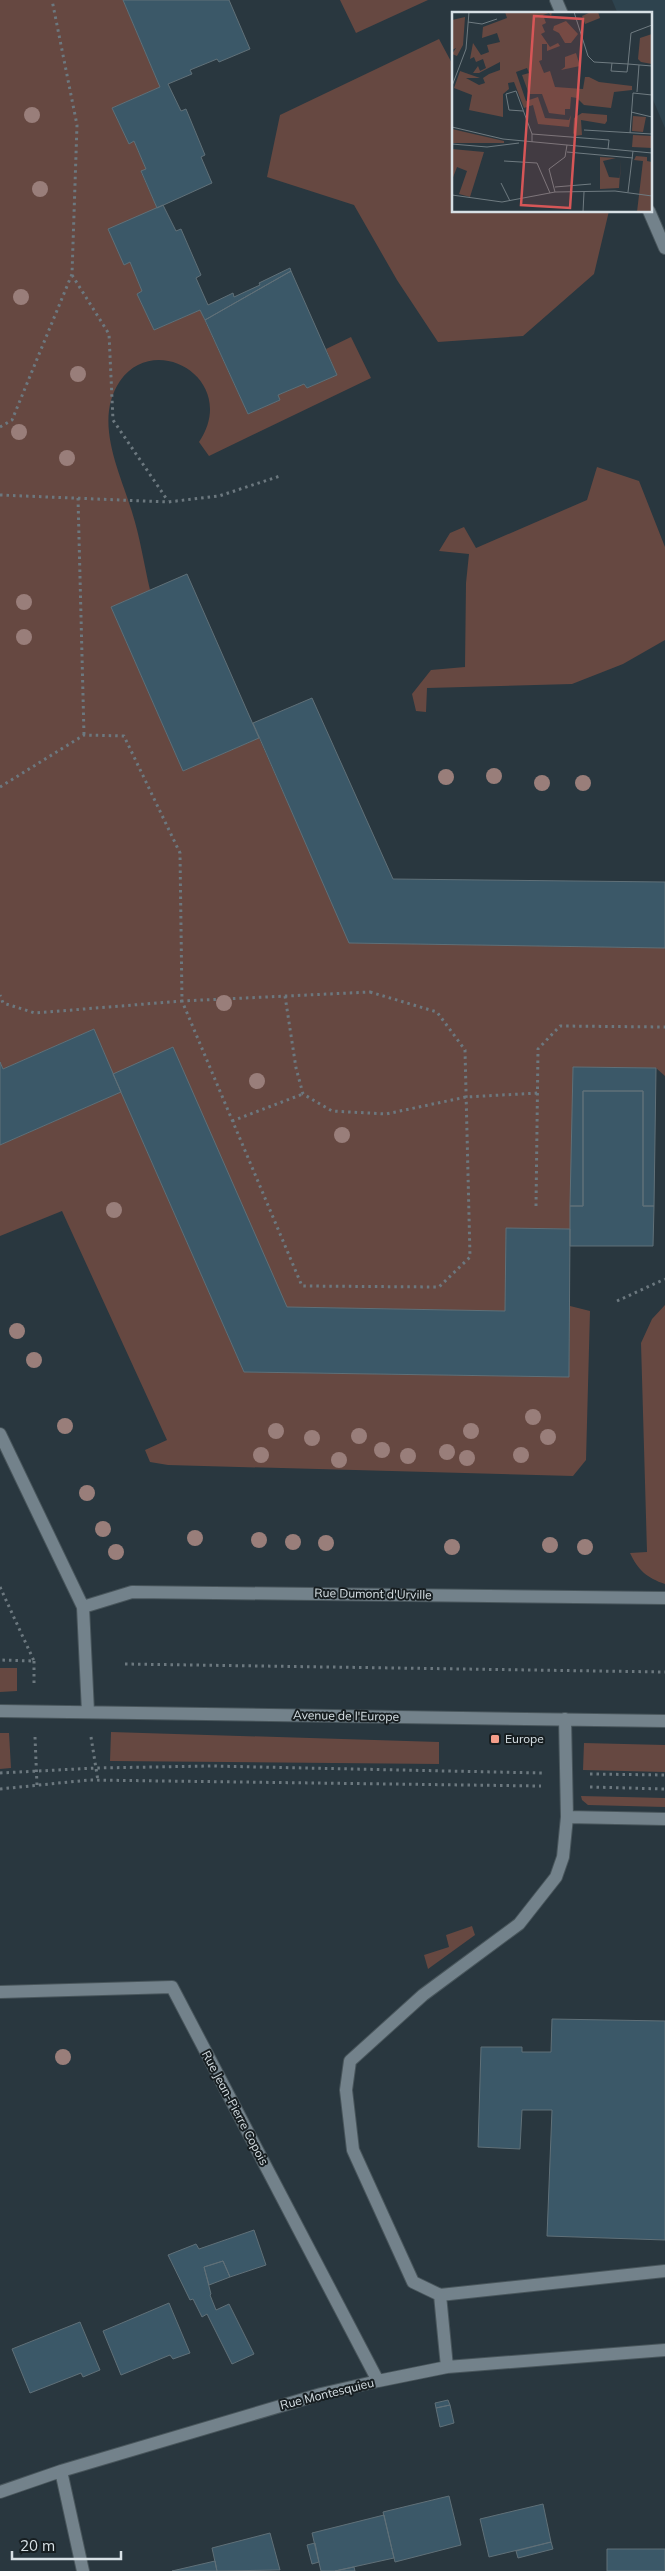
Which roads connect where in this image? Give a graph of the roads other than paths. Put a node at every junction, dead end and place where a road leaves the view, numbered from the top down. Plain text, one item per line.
1 (556, 0) edge
2 (561, 12) edge
3 (649, 212) edge
4 (665, 248) edge
5 (0, 1434) edge
6 (665, 1598) edge
7 (84, 1607) junction
8 (0, 1711) edge
9 (27, 1711) junction
10 (88, 1712) junction
11 (0, 1717) edge
12 (565, 1719) junction
13 (665, 1721) edge
14 (567, 1817) junction
15 (665, 1818) edge
16 (0, 1992) edge
17 (665, 2271) edge
18 (440, 2294) junction
19 (665, 2350) edge
20 (447, 2367) junction
21 (378, 2381) junction
22 (61, 2471) junction
23 (0, 2492) edge
24 (83, 2571) edge

1 - 2 street
3 - 4 street
5 - 7 street
6 - 7 street, Rue Dumont d'Urville
7 - 10 street
8 - 9 street
9 - 10 street, Avenue de l'Europe
9 - 11 street
10 - 12 street, Avenue de l'Europe
12 - 13 street, Avenue de l'Europe
12 - 14 street
14 - 15 street
14 - 18 street
16 - 21 street, Rue Jean-Pierre Copois
17 - 18 street
18 - 20 street
19 - 20 street, Rue Montesquieu
20 - 21 street, Rue Montesquieu
21 - 22 street, Rue Montesquieu
22 - 23 street, Rue Montesquieu
22 - 24 street

